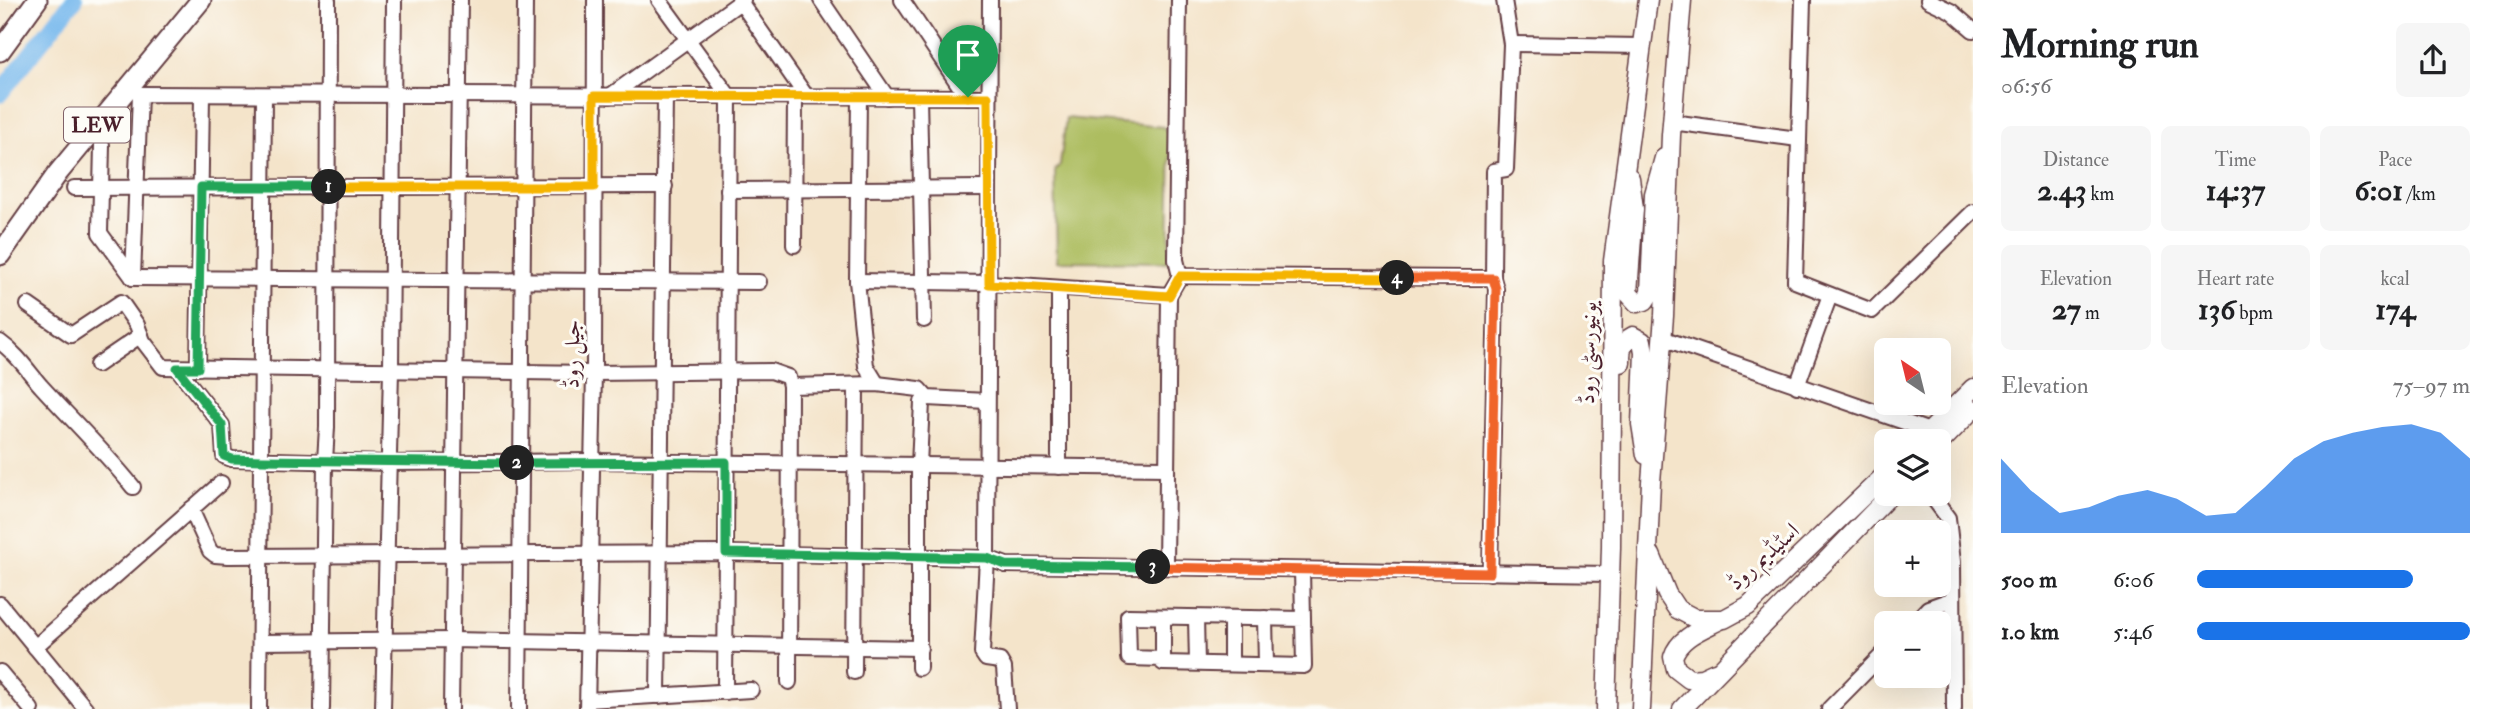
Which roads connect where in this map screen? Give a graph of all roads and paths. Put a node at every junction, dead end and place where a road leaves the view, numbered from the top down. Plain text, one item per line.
1 (37, 0) edge
2 (201, 0) edge
3 (328, 0) edge
4 (394, 0) edge
5 (460, 0) edge
6 (525, 0) edge
7 (595, 0) edge
8 (659, 0) edge
9 (821, 0) edge
10 (902, 0) edge
11 (1179, 0) edge
12 (1504, 0) edge
13 (1648, 0) edge
14 (1682, 0) edge
15 (1803, 0) edge
16 (1928, 0) edge
17 (741, 1) edge
18 (987, 4) edge
19 (1973, 30) edge
20 (688, 40) junction
21 (1511, 44) junction
22 (1641, 46) junction
23 (0, 51) edge
24 (202, 95) junction
25 (264, 95) junction
26 (328, 95) junction
27 (393, 95) junction
28 (459, 95) junction
29 (525, 96) junction
30 (594, 96) junction
31 (610, 96) junction
32 (665, 96) junction
33 (729, 96) junction
34 (800, 96) junction
35 (859, 97) junction
36 (887, 97) junction
37 (919, 97) junction
38 (968, 97) junction
39 (988, 97) junction
40 (1671, 128) junction
41 (1798, 139) junction
42 (102, 145) dead end
43 (1626, 151) junction
44 (665, 186) junction
45 (102, 187) junction
46 (138, 187) junction
47 (201, 187) junction
48 (264, 187) junction
49 (328, 187) junction
50 (393, 187) junction
51 (458, 187) junction
52 (524, 187) junction
53 (594, 187) junction
54 (920, 187) junction
55 (74, 188) dead end
56 (859, 188) junction
57 (988, 188) junction
58 (793, 189) junction
59 (728, 190) junction
60 (1973, 212) edge
61 (794, 245) dead end
62 (0, 255) edge
63 (1180, 276) junction
64 (132, 278) junction
65 (199, 278) junction
66 (1493, 278) junction
67 (263, 279) junction
68 (327, 279) junction
69 (392, 279) junction
70 (457, 280) junction
71 (523, 280) junction
72 (594, 281) junction
73 (663, 281) junction
74 (727, 281) junction
75 (857, 281) junction
76 (760, 282) dead end
77 (925, 282) junction
78 (989, 284) junction
79 (1059, 289) junction
80 (1829, 295) junction
81 (1169, 296) junction
82 (28, 305) dead end
83 (924, 320) dead end
84 (141, 335) junction
85 (1662, 338) junction
86 (0, 342) edge
87 (97, 365) dead end
88 (177, 368) junction
89 (198, 368) junction
90 (262, 369) junction
91 (327, 369) junction
92 (391, 370) junction
93 (457, 371) junction
94 (522, 372) junction
95 (662, 372) junction
96 (727, 372) junction
97 (594, 373) junction
98 (877, 384) junction
99 (856, 385) junction
100 (790, 386) junction
101 (1797, 386) junction
102 (1973, 388) edge
103 (928, 398) junction
104 (987, 401) junction
105 (1973, 409) edge
106 (1611, 422) junction
107 (1907, 429) edge
108 (1938, 429) edge
109 (1943, 429) edge
110 (262, 460) junction
111 (324, 461) junction
112 (591, 461) junction
113 (456, 462) junction
114 (661, 462) junction
115 (726, 462) junction
116 (388, 463) junction
117 (521, 463) junction
118 (790, 463) junction
119 (855, 464) junction
120 (919, 465) junction
121 (987, 466) junction
122 (1059, 467) junction
123 (1166, 468) junction
124 (221, 482) dead end
125 (1651, 482) junction
126 (1874, 485) edge
127 (133, 487) dead end
128 (1879, 506) edge
129 (1939, 506) edge
130 (191, 509) junction
131 (1649, 548) junction
132 (386, 553) junction
133 (454, 553) junction
134 (520, 553) junction
135 (590, 553) junction
136 (659, 553) junction
137 (726, 553) junction
138 (324, 554) junction
139 (789, 555) junction
140 (261, 556) junction
141 (855, 556) junction
142 (919, 557) junction
143 (987, 558) junction
144 (1166, 567) junction
145 (1302, 570) junction
146 (1490, 573) junction
147 (1609, 574) junction
148 (1953, 599) junction
149 (0, 604) edge
150 (1925, 611) edge
151 (1163, 618) junction
152 (1196, 618) junction
153 (1231, 618) junction
154 (1265, 618) junction
155 (1303, 619) junction
156 (1724, 619) junction
157 (384, 640) junction
158 (453, 640) junction
159 (322, 641) junction
160 (260, 642) junction
161 (520, 642) junction
162 (590, 644) junction
163 (658, 645) junction
164 (725, 645) junction
165 (789, 646) junction
166 (35, 647) junction
167 (854, 648) junction
168 (920, 649) junction
169 (1163, 659) junction
170 (1874, 662) edge
171 (1197, 663) junction
172 (1231, 664) junction
173 (1266, 665) junction
174 (1725, 667) junction
175 (919, 668) dead end
176 (0, 672) edge
177 (854, 672) dead end
178 (789, 682) dead end
179 (751, 690) dead end
180 (725, 692) junction
181 (658, 696) junction
182 (588, 705) edge
183 (1692, 706) edge
184 (31, 709) edge
185 (86, 709) edge
186 (259, 709) edge
187 (322, 709) edge
188 (383, 709) edge
189 (451, 709) edge
190 (519, 709) edge
191 (1007, 709) edge
192 (1606, 709) edge
193 (1641, 709) edge
194 (1829, 709) edge
195 (1954, 709) edge

1 - 23 highway
2 - 62 highway, LEW
3 - 26 street
4 - 27 street
5 - 28 street
6 - 29 street
7 - 30 street, جیل روڈ
8 - 20 street
9 - 36 street
10 - 38 street
11 - 63 street
12 - 21 street
13 - 22 main road, یونیورسٹی روڈ
14 - 40 main road
15 - 41 street
16 - 19 street
17 - 20 street
17 - 34 street
18 - 39 street
20 - 31 street
20 - 33 street
21 - 22 street
21 - 66 street
22 - 43 main road, یونیورسٹی روڈ
24 - 25 street
24 - 46 street
24 - 47 street
25 - 26 street
25 - 48 street
26 - 27 street
26 - 49 street
27 - 28 street
27 - 50 street
28 - 29 street
28 - 51 street
29 - 30 street
29 - 52 street
30 - 31 street
30 - 53 street, جیل روڈ
31 - 32 street
32 - 33 street
32 - 44 street
33 - 34 street
33 - 59 street
34 - 35 street
34 - 58 street
35 - 36 street
35 - 56 street
36 - 37 street
37 - 38 street
37 - 54 street
38 - 39 street
39 - 57 street
40 - 41 street
40 - 43 main road
40 - 85 main road
41 - 80 street
42 - 45 street
43 - 106 main road, یونیورسٹی روڈ
44 - 53 street
44 - 73 street
45 - 46 street
45 - 55 street
45 - 64 street
46 - 47 street
46 - 64 street
47 - 48 street
47 - 65 street
48 - 49 street
48 - 67 street
49 - 50 street
49 - 68 street
50 - 51 street
50 - 69 street
51 - 52 street
51 - 70 street
52 - 53 street
52 - 71 street
53 - 72 street, جیل روڈ
54 - 56 street
54 - 57 street
54 - 77 street
56 - 58 street
56 - 75 street
57 - 78 street
58 - 59 street
58 - 61 street
59 - 74 street
60 - 80 street
63 - 66 street
63 - 81 street
64 - 65 street
65 - 67 street
65 - 89 street
66 - 146 street
67 - 68 street
67 - 90 street
68 - 69 street
68 - 91 street
69 - 70 street
69 - 92 street
70 - 71 street
70 - 93 street
71 - 72 street
71 - 94 street
72 - 73 street
72 - 97 street, جیل روڈ
73 - 74 street
73 - 95 street
74 - 76 street
74 - 96 street
75 - 77 street
75 - 98 street
77 - 78 street
77 - 83 street
78 - 79 street
78 - 104 street
79 - 81 street
79 - 122 street
80 - 101 street
81 - 123 street
82 - 84 street
84 - 87 street
84 - 88 street
85 - 101 street
85 - 125 main road
86 - 127 street
88 - 89 street
88 - 110 street
89 - 90 street
90 - 91 street
90 - 110 street
91 - 92 street
91 - 111 street
92 - 93 street
92 - 116 street
93 - 94 street
93 - 113 street
94 - 97 street
94 - 117 street
95 - 96 street
95 - 97 street
95 - 114 street
96 - 100 street
96 - 115 street
97 - 112 street, جیل روڈ
98 - 99 street
98 - 103 street
99 - 100 street
99 - 119 street
100 - 118 street
101 - 107 street
102 - 108 main road
103 - 104 street
103 - 120 street
104 - 121 street
105 - 109 main road
106 - 125 main road
106 - 147 main road, یونیورسٹی روڈ
110 - 111 street
110 - 140 street
111 - 116 street
111 - 138 street
112 - 114 street
112 - 117 street
112 - 135 street, جیل روڈ
113 - 116 street
113 - 117 street
113 - 133 street
114 - 115 street
114 - 136 street
115 - 118 street
115 - 137 street
116 - 132 street
117 - 134 street
118 - 119 street
118 - 139 street
119 - 120 street
119 - 141 street
120 - 121 street
120 - 142 street
121 - 122 street
121 - 143 street
122 - 123 street
123 - 144 street
124 - 130 street
125 - 131 main road
126 - 156 main road, اسٹیڈیم روڈ
128 - 174 main road, اسٹیڈیم روڈ
129 - 148 street
130 - 140 street
130 - 166 street
131 - 156 main road, اسٹیڈیم روڈ
131 - 193 main road
132 - 133 street
132 - 138 street
132 - 157 street
133 - 134 street
133 - 158 street
134 - 135 street
134 - 161 street
135 - 136 street
135 - 162 street, جیل روڈ
136 - 137 street
136 - 163 street
137 - 139 street
137 - 164 street
138 - 140 street
138 - 159 street
139 - 141 street
139 - 165 street
140 - 160 street
141 - 142 street
141 - 167 street
142 - 143 street
142 - 168 street
143 - 144 street
143 - 191 street
144 - 145 street
145 - 146 street
145 - 155 street
146 - 147 street
147 - 192 main road, یونیورسٹی روڈ
148 - 150 street
148 - 195 street
149 - 166 street
151 - 152 street
151 - 169 street
151 - 169 street
152 - 153 street
152 - 171 street
153 - 154 street
153 - 172 street
154 - 155 street
154 - 173 street
155 - 173 street
156 - 174 main road
157 - 158 street
157 - 159 street
157 - 188 street
158 - 161 street
158 - 189 street
159 - 160 street
159 - 187 street
160 - 186 street
161 - 162 street
161 - 190 street
162 - 163 street
162 - 182 street, جیل روڈ
163 - 164 street
163 - 181 street
164 - 165 street
164 - 180 street
165 - 167 street
165 - 178 street
166 - 185 street
167 - 168 street
167 - 177 street
168 - 175 street
169 - 171 street
170 - 194 street
171 - 172 street
172 - 173 street
174 - 183 main road, اسٹیڈیم روڈ
176 - 184 street
179 - 180 street
180 - 181 street
181 - 182 street

